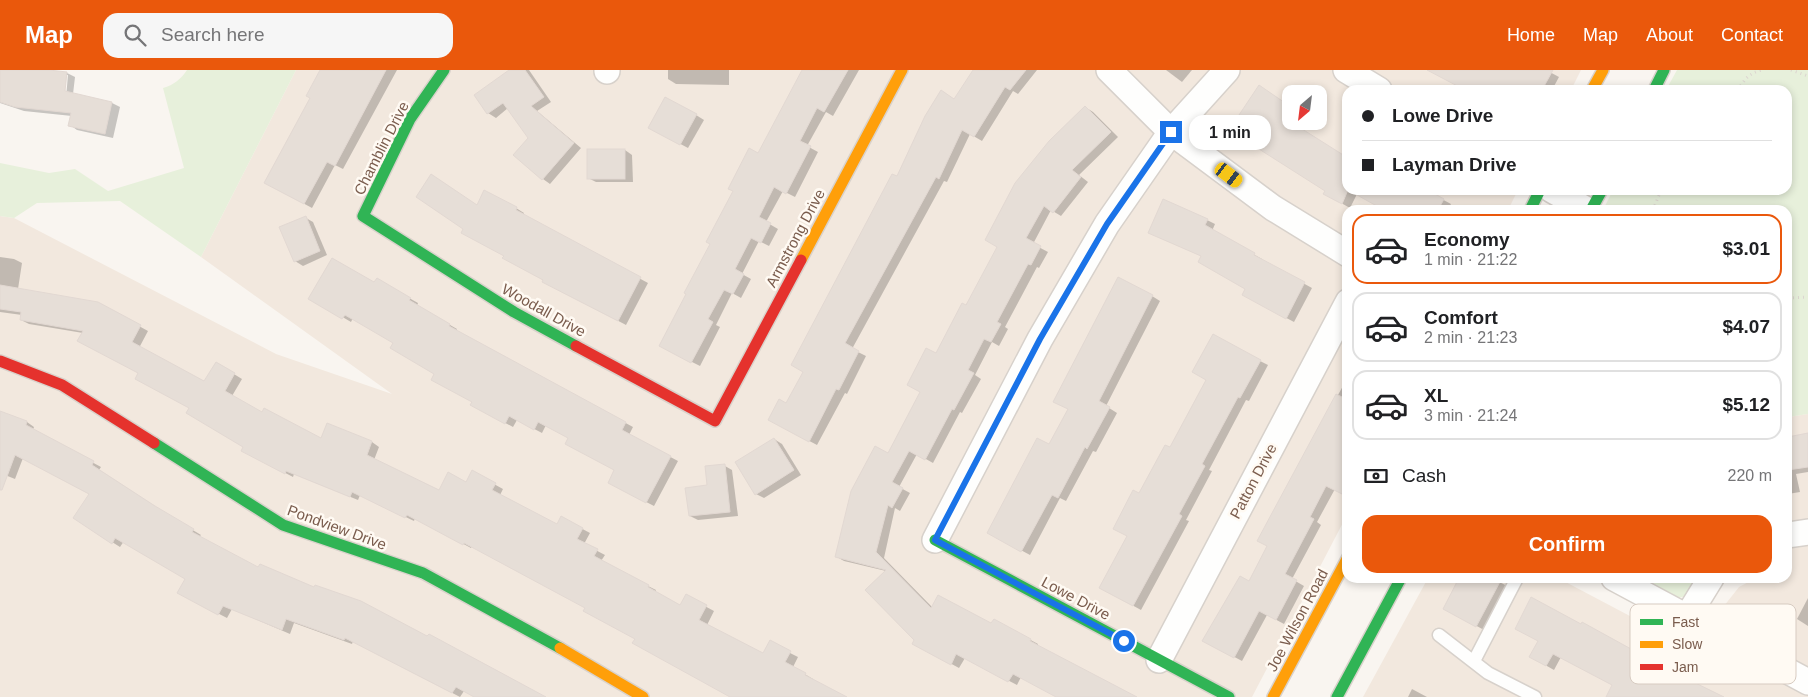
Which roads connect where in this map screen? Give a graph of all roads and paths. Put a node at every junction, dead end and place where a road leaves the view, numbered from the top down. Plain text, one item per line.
1 (444, 70) edge
2 (902, 70) edge
3 (1109, 70) edge
4 (1227, 70) edge
5 (1346, 70) edge
6 (1603, 70) edge
7 (1664, 70) edge
8 (1762, 70) edge
9 (1791, 70) edge
10 (1808, 76) edge
11 (1371, 85) edge
12 (1595, 85) edge
13 (1656, 85) edge
14 (1741, 85) edge
15 (1171, 132) junction
16 (1561, 195) edge
17 (1578, 205) edge
18 (363, 216) joint
19 (1342, 250) edge
20 (1808, 297) edge
21 (1792, 298) edge
22 (1342, 313) edge
23 (0, 361) edge
24 (715, 420) joint
25 (1808, 532) edge
26 (1792, 534) edge
27 (935, 540) joint
28 (1342, 568) edge
29 (1398, 583) edge
30 (1514, 583) edge
31 (1623, 583) edge
32 (1708, 583) edge
33 (1663, 604) edge
34 (1695, 604) edge
35 (1440, 635) dead end
36 (1159, 660) junction
37 (1474, 662) junction
38 (1796, 676) edge
39 (1808, 682) edge
40 (643, 697) edge
41 (1229, 697) edge
42 (1272, 697) edge
43 (1337, 697) edge
44 (1535, 697) edge

1 - 18 street, Chamblin Drive
2 - 24 street, Armstrong Drive
3 - 15 street
4 - 15 street
5 - 11 street
6 - 12 street
7 - 13 street
8 - 14 path
9 - 10 path
15 - 19 street
15 - 27 street
16 - 17 street
18 - 24 street, Woodall Drive
20 - 21 path
22 - 36 street, Patton Drive
23 - 40 street, Pondview Drive
25 - 26 street
27 - 36 street, Lowe Drive
28 - 42 street, Joe Wilson Road
29 - 43 street
30 - 37 lane
31 - 33 street
32 - 34 street
35 - 37 lane
36 - 41 street, Lowe Drive
37 - 44 lane
38 - 39 street

